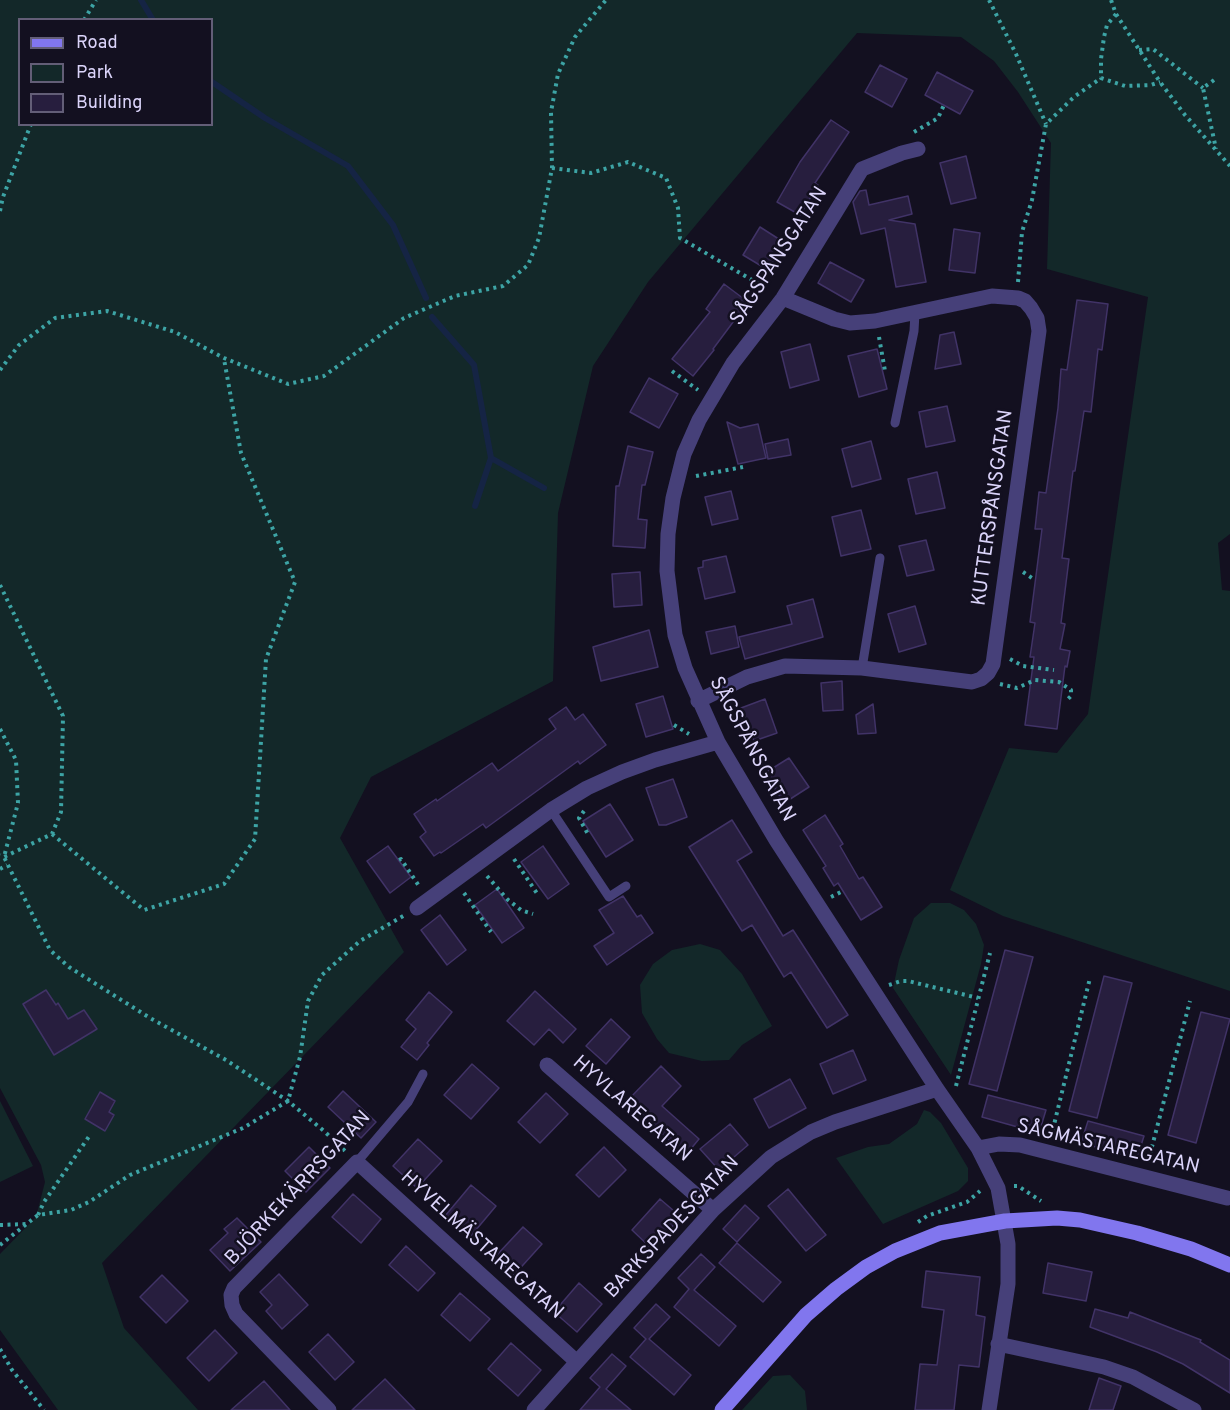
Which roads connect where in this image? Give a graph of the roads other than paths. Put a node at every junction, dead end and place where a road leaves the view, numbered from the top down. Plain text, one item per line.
1 (913, 150) road end
2 (783, 298) junction
3 (915, 313) junction
4 (895, 423) dead end
5 (880, 558) dead end
6 (862, 668) junction
7 (698, 701) junction
8 (718, 742) junction
9 (551, 810) junction
10 (626, 886) dead end
11 (422, 904) road end
12 (547, 1065) dead end
13 (423, 1074) dead end
14 (937, 1089) junction
15 (978, 1148) junction
16 (357, 1162) junction
17 (1227, 1198) dead end
18 (714, 1210) junction
19 (1005, 1221) junction
20 (1230, 1265) edge
21 (998, 1344) junction
22 (577, 1362) junction
23 (329, 1410) edge
24 (534, 1410) edge
25 (722, 1410) edge
26 (989, 1410) edge
27 (1194, 1410) edge

1 - 2 street, SÅGSPÅNSGATAN
2 - 3 street
2 - 7 street, SÅGSPÅNSGATAN
3 - 4 lane
3 - 6 street, KUTTERSPÅNSGATAN
5 - 6 lane
6 - 7 street
7 - 8 street, SÅGSPÅNSGATAN
8 - 9 street
8 - 14 street, SÅGSPÅNSGATAN
9 - 10 lane
9 - 11 street
12 - 18 street, HYVLAREGATAN
13 - 16 lane, BJÖRKEKÄRRSGATAN
14 - 15 street, SÅGSPÅNSGATAN
14 - 18 street, BARKSPADESGATAN
15 - 17 street, SÅGMÄSTAREGATAN
15 - 19 street, SÅGSPÅNSGATAN
16 - 22 street, HYVELMÄSTAREGATAN
16 - 23 street, BJÖRKEKÄRRSGATAN
18 - 22 street, BARKSPADESGATAN
19 - 20 street
19 - 21 street, SÅGSPÅNSGATAN
19 - 25 street
21 - 26 street, SÅGSPÅNSGATAN
21 - 27 street
22 - 24 street, BARKSPADESGATAN

